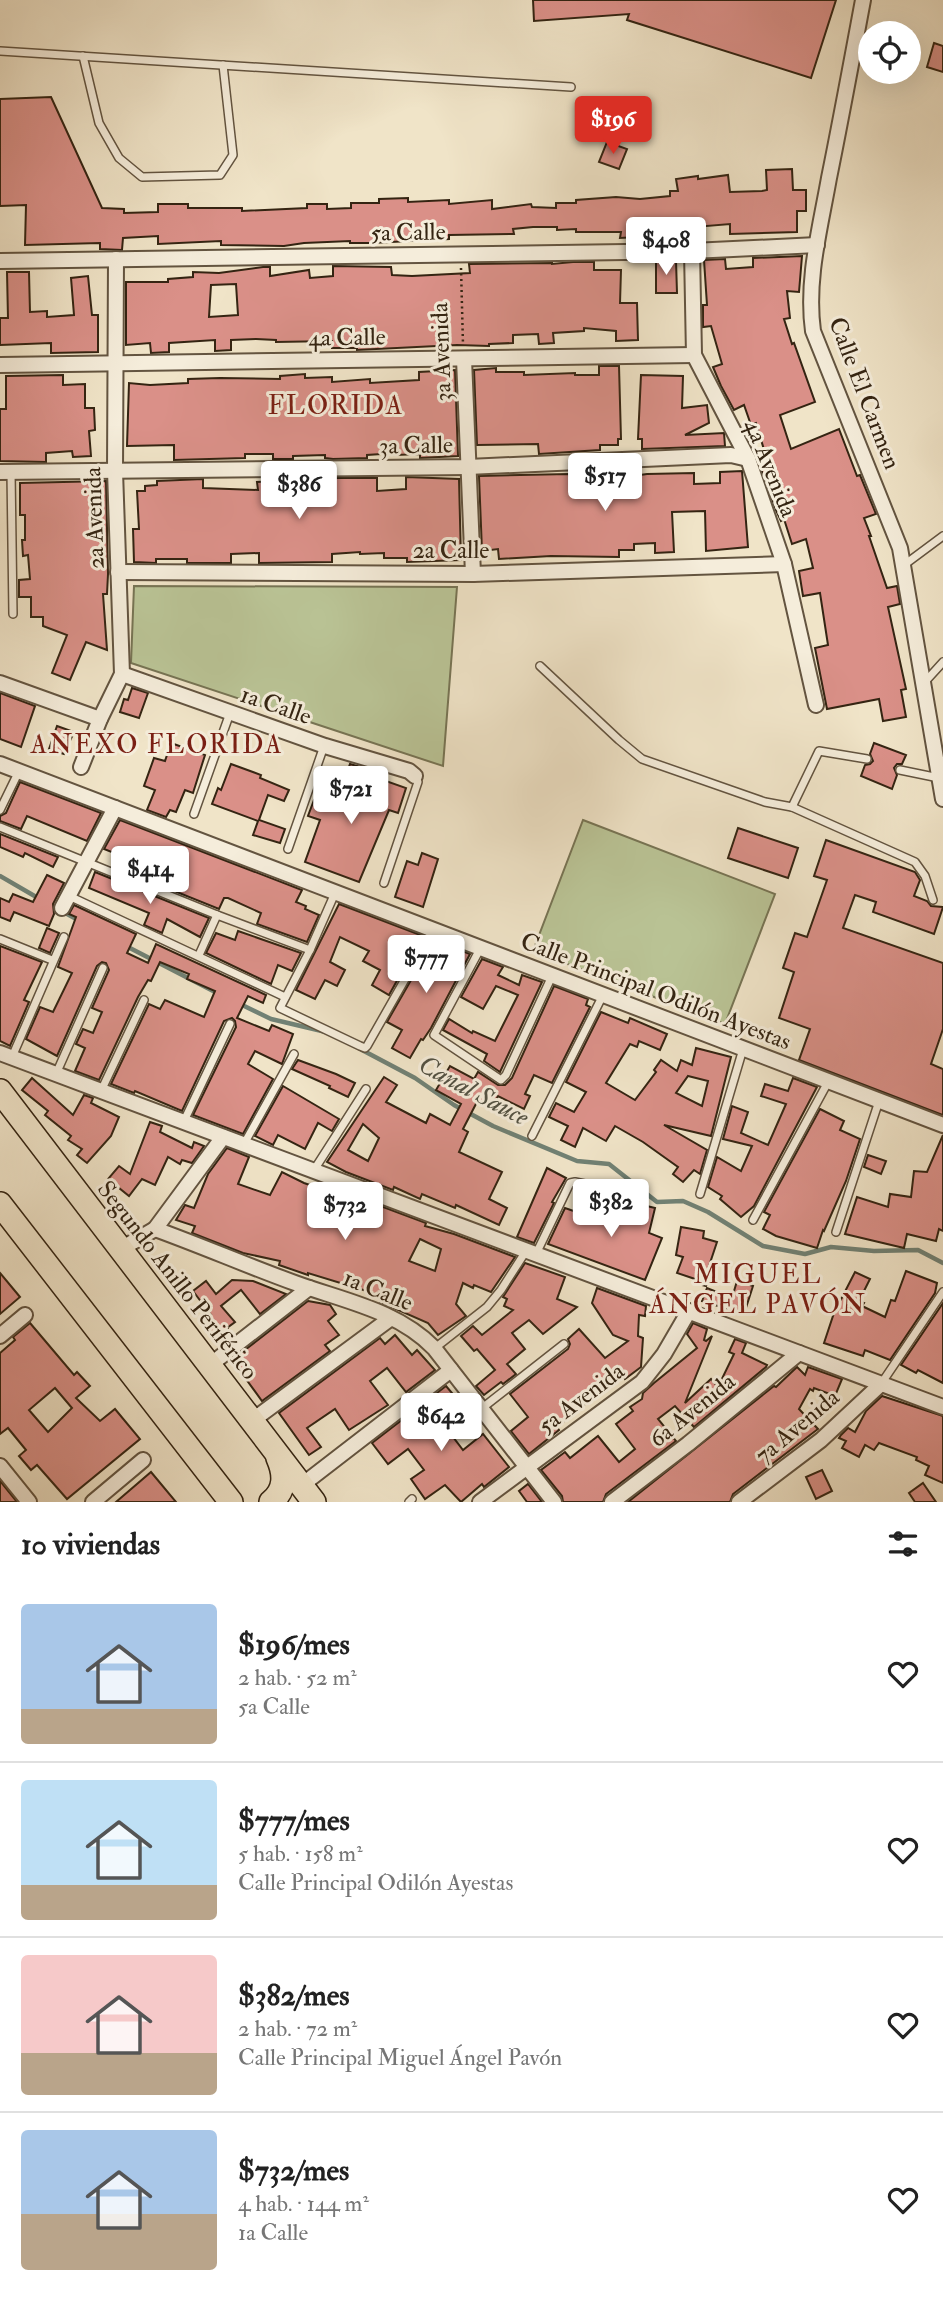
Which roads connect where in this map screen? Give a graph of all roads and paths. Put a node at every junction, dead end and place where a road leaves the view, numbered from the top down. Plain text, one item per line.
1 (863, 0) edge
2 (0, 51) edge
3 (83, 56) junction
4 (223, 65) junction
5 (571, 87) dead end
6 (817, 245) junction
7 (692, 251) junction
8 (461, 254) junction
9 (116, 259) junction
10 (0, 261) edge
11 (694, 355) junction
12 (464, 359) junction
13 (116, 363) junction
14 (0, 365) edge
15 (748, 459) junction
16 (468, 467) junction
17 (115, 471) junction
18 (5, 472) edge
19 (943, 536) edge
20 (783, 564) junction
21 (903, 566) junction
22 (118, 572) junction
23 (473, 574) junction
24 (13, 614) dead end
25 (943, 662) edge
26 (540, 666) dead end
27 (122, 674) junction
28 (0, 684) edge
29 (923, 684) junction
30 (816, 705) dead end
31 (230, 713) junction
32 (100, 719) junction
33 (324, 746) junction
34 (867, 760) dead end
35 (0, 764) edge
36 (81, 767) dead end
37 (900, 770) dead end
38 (19, 771) junction
39 (415, 776) joint
40 (939, 778) junction
41 (943, 799) edge
42 (792, 807) junction
43 (115, 808) junction
44 (0, 810) edge
45 (194, 814) dead end
46 (0, 827) edge
47 (288, 849) dead end
48 (88, 861) junction
49 (384, 883) dead end
50 (335, 892) junction
51 (933, 900) dead end
52 (66, 902) joint
53 (217, 915) junction
54 (433, 930) junction
55 (64, 937) dead end
56 (0, 939) edge
57 (481, 948) junction
58 (310, 950) junction
59 (199, 955) junction
60 (52, 960) junction
61 (103, 968) dead end
62 (552, 975) junction
63 (603, 995) junction
64 (285, 997) junction
65 (144, 1000) dead end
66 (230, 1024) dead end
67 (744, 1049) junction
68 (294, 1054) dead end
69 (6, 1055) edge
70 (56, 1074) junction
71 (828, 1081) junction
72 (366, 1089) dead end
73 (0, 1091) edge
74 (101, 1091) junction
75 (879, 1100) junction
76 (184, 1122) junction
77 (943, 1125) edge
78 (532, 1136) dead end
79 (223, 1137) junction
80 (244, 1145) junction
81 (314, 1171) junction
82 (623, 1192) dead end
83 (700, 1194) dead end
84 (0, 1204) edge
85 (753, 1220) dead end
86 (155, 1229) junction
87 (836, 1232) dead end
88 (121, 1249) junction
89 (531, 1252) junction
90 (309, 1288) junction
91 (943, 1292) edge
92 (689, 1311) junction
93 (25, 1315) dead end
94 (391, 1318) junction
95 (0, 1336) edge
96 (565, 1344) dead end
97 (434, 1348) junction
98 (799, 1353) junction
99 (210, 1365) junction
100 (451, 1370) junction
101 (881, 1384) junction
102 (943, 1407) edge
103 (481, 1409) junction
104 (253, 1420) junction
105 (274, 1448) junction
106 (143, 1460) dead end
107 (0, 1466) edge
108 (527, 1467) junction
109 (225, 1494) edge
110 (308, 1494) edge
111 (30, 1502) edge
112 (93, 1502) edge
113 (239, 1502) edge
114 (271, 1502) edge
115 (480, 1502) edge
116 (554, 1502) edge
117 (611, 1502) edge
118 (740, 1502) edge

1 - 6 street, Calle El Carmen
2 - 3 lane
3 - 4 lane
3 - 4 lane
4 - 5 lane
6 - 7 street, 5a Calle
6 - 21 street, Calle El Carmen
7 - 8 street, 5a Calle
7 - 11 street, 4a Avenida
8 - 9 street, 5a Calle
8 - 12 path, 3a Avenida
9 - 10 street, 5a Calle
9 - 13 street, 2a Avenida
11 - 12 street, 4a Calle
11 - 15 street, 4a Avenida
12 - 13 street, 4a Calle
12 - 16 street, 3a Avenida
13 - 14 street, 4a Calle
13 - 17 street, 2a Avenida
15 - 16 street, 3a Calle
15 - 20 street, 4a Avenida
16 - 17 street, 3a Calle
16 - 23 street, 3a Avenida
17 - 18 street, 3a Calle
17 - 22 street, 2a Avenida
18 - 24 lane
19 - 21 lane
20 - 23 street, 2a Calle
20 - 30 street, 4a Avenida
21 - 29 street, Calle El Carmen
22 - 23 street, 2a Calle
22 - 27 street, 2a Avenida
25 - 29 lane
26 - 42 lane
27 - 31 street, 1a Calle
27 - 32 street, 2a Avenida
28 - 32 street
29 - 40 street, Calle El Carmen
31 - 33 street, 1a Calle
31 - 45 lane
32 - 36 street, 2a Avenida
33 - 39 street, 1a Calle
33 - 47 lane
34 - 42 lane
35 - 38 street, Calle Principal Odilón Ayestas
37 - 40 lane
38 - 43 street, Calle Principal Odilón Ayestas
38 - 44 lane
39 - 49 lane
40 - 41 street, Calle El Carmen
42 - 51 lane
43 - 48 street
43 - 50 street, Calle Principal Odilón Ayestas
46 - 48 lane
48 - 52 street
48 - 53 lane
50 - 54 street, Calle Principal Odilón Ayestas
50 - 58 lane
52 - 59 lane
53 - 58 lane
53 - 59 lane
54 - 57 street, Calle Principal Odilón Ayestas
54 - 64 lane
55 - 60 lane
56 - 60 lane
57 - 62 street, Calle Principal Odilón Ayestas
57 - 62 lane
58 - 64 lane
59 - 64 lane
60 - 69 lane
61 - 70 lane
62 - 63 street, Calle Principal Odilón Ayestas
63 - 67 street, Calle Principal Odilón Ayestas
63 - 78 lane
65 - 74 lane
66 - 76 lane
67 - 71 street, Calle Principal Odilón Ayestas
67 - 83 lane
68 - 80 lane
69 - 70 street
70 - 74 street
71 - 75 street, Calle Principal Odilón Ayestas
71 - 85 lane
72 - 81 lane
73 - 88 main road, Segundo Anillo Periférico
74 - 76 street
75 - 77 street, Calle Principal Odilón Ayestas
75 - 87 lane
76 - 79 street
79 - 80 street
79 - 86 street
80 - 81 street
81 - 89 street
82 - 89 lane
84 - 109 main road
86 - 88 street
86 - 90 street, 1a Calle
88 - 99 main road, Segundo Anillo Periférico
89 - 92 street
89 - 97 lane
90 - 94 street, 1a Calle
90 - 99 street
91 - 101 lane
92 - 98 street
92 - 108 street, 5a Avenida
93 - 95 street
94 - 97 street, 1a Calle
94 - 104 street
96 - 103 lane
97 - 100 street, 1a Calle
98 - 101 street
98 - 117 street, 6a Avenida
99 - 104 main road, Segundo Anillo Periférico
100 - 103 street, 1a Calle
100 - 110 street
101 - 102 street
101 - 118 street, 7a Avenida
103 - 108 street, 1a Calle
104 - 105 main road, Segundo Anillo Periférico
105 - 110 main road, Segundo Anillo Periférico
105 - 114 main road
106 - 112 street
107 - 111 street
108 - 115 street, 5a Avenida
108 - 116 street, 1a Calle
109 - 113 main road

